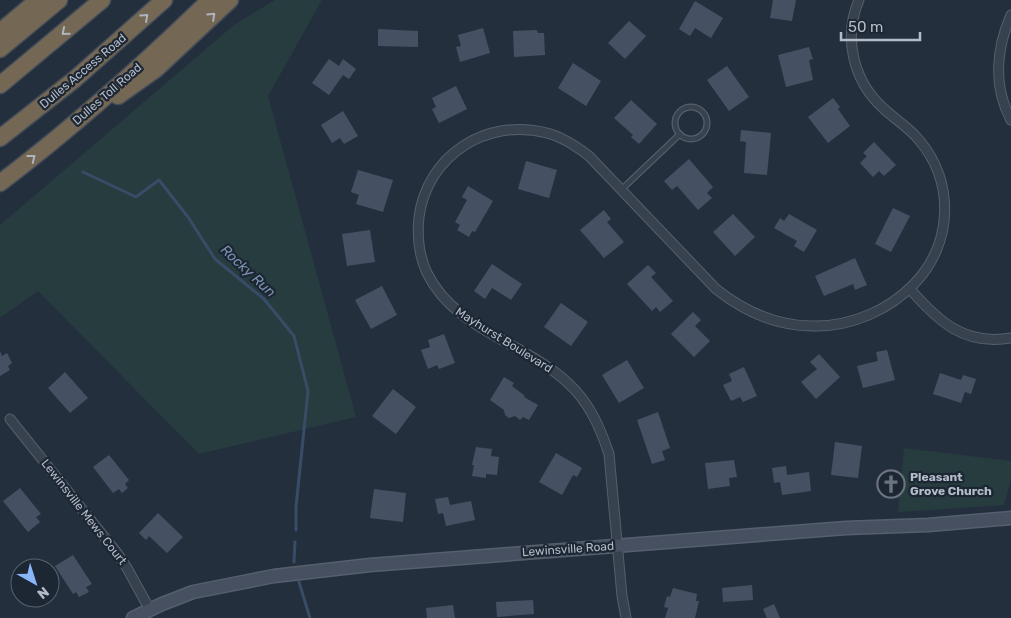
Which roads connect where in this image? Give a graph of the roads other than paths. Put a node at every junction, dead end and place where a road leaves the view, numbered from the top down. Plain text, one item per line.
1 (31, 0) edge
2 (38, 0) edge
3 (60, 0) edge
4 (102, 0) edge
5 (164, 0) edge
6 (210, 0) edge
7 (230, 0) edge
8 (859, 0) edge
9 (1011, 15) edge
10 (0, 32) edge
11 (0, 49) edge
12 (0, 84) edge
13 (1011, 120) edge
14 (64, 132) junction
15 (680, 134) junction
16 (0, 138) edge
17 (0, 183) edge
18 (621, 190) junction
19 (910, 289) junction
20 (1011, 338) edge
21 (10, 419) dead end
22 (1011, 518) edge
23 (618, 545) junction
24 (150, 610) junction
25 (133, 618) edge
26 (626, 618) edge

1 - 10 highway
2 - 10 highway
3 - 11 highway
4 -> 12 highway
16 -> 5 highway, Dulles Access Road
6 - 14 highway, Dulles Toll Road
14 -> 7 highway
8 - 19 street, Mayhurst Boulevard
9 - 13 street
17 -> 14 highway, Dulles Toll Road
15 - 15 lane
15 - 18 lane
18 - 19 street, Mayhurst Boulevard
18 - 23 street, Mayhurst Boulevard
19 - 20 street
21 - 24 street, Lewinsville Mews Court
22 - 23 main road, Lewinsville Road
23 - 24 main road, Lewinsville Road
23 - 26 street, Mayhurst Boulevard
24 - 25 main road, Lewinsville Road

